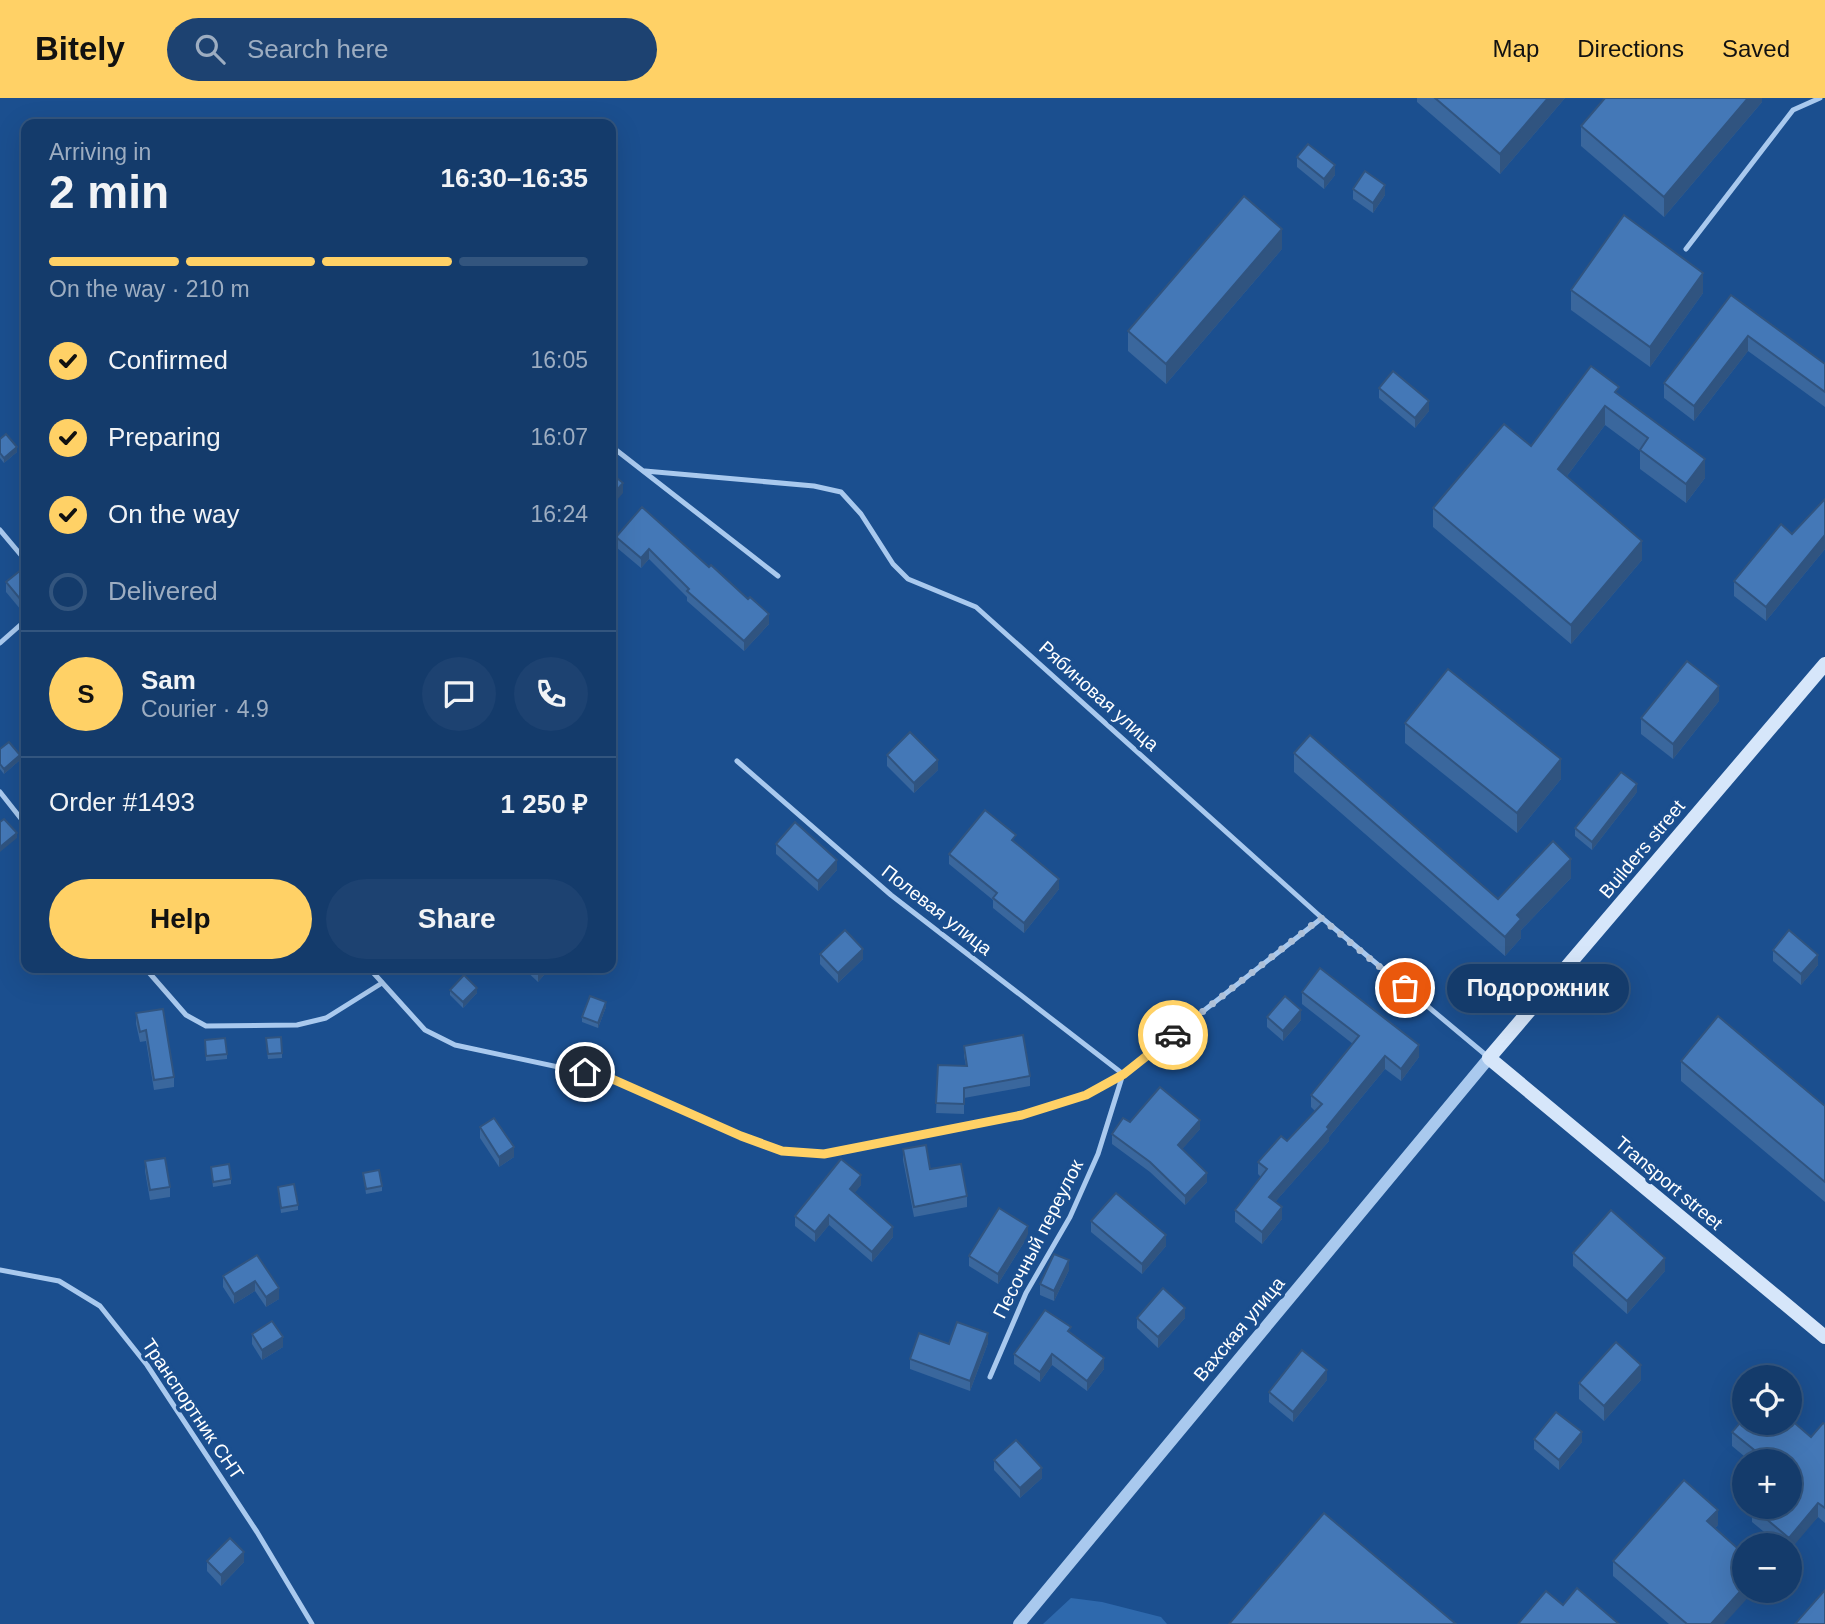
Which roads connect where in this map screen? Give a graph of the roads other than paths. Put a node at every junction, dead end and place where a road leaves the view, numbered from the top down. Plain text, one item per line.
1 (1819, 98) edge
2 (1686, 249) dead end
3 (616, 450) edge
4 (645, 471) junction
5 (0, 530) edge
6 (21, 555) edge
7 (778, 576) dead end
8 (21, 624) edge
9 (0, 643) edge
10 (1825, 664) edge
11 (737, 761) dead end
12 (0, 792) edge
13 (21, 819) edge
14 (1321, 918) junction
15 (149, 973) edge
16 (373, 973) edge
17 (382, 983) junction
18 (1489, 1058) junction
19 (1124, 1074) junction
20 (0, 1269) edge
21 (1825, 1337) edge
22 (990, 1377) dead end
23 (312, 1624) edge
24 (1019, 1624) edge

1 - 2 lane
3 - 4 lane
4 - 7 lane
4 - 14 lane, Рябиновая улица
5 - 6 lane
8 - 9 lane
10 - 18 main road, Builders street
11 - 19 lane, Полевая улица
12 - 13 lane
14 - 18 lane, Рябиновая улица
14 - 19 lane
15 - 17 lane
16 - 17 lane
17 - 19 lane
18 - 21 main road, Transport street
18 - 24 street, Вахская улица
19 - 22 lane, Песочный переулок
20 - 23 lane, Транспортник СНТ

